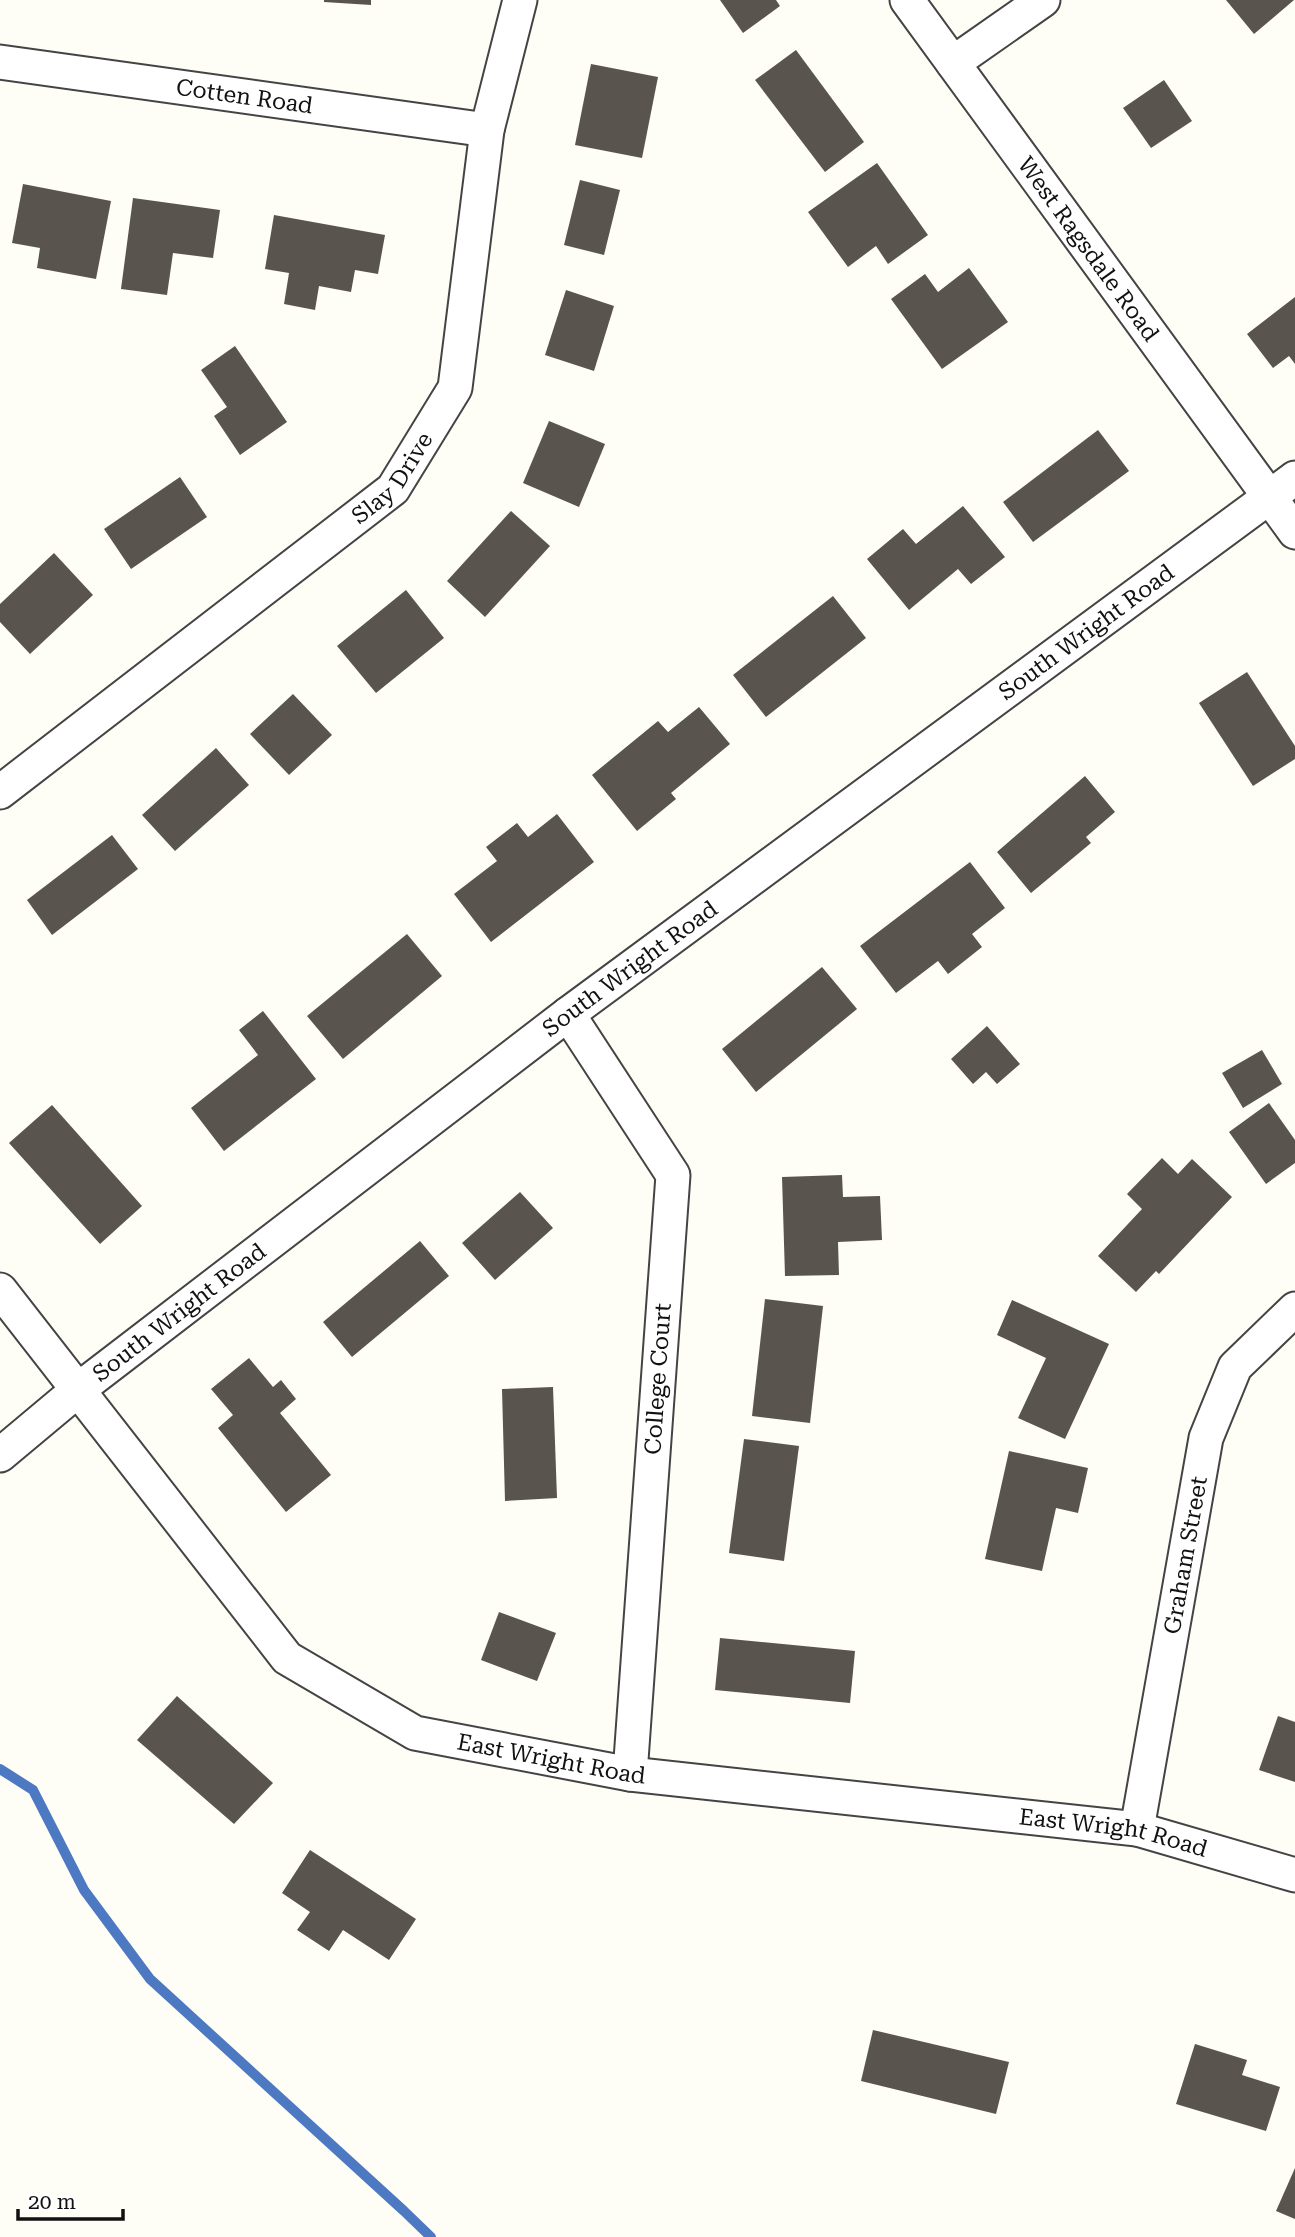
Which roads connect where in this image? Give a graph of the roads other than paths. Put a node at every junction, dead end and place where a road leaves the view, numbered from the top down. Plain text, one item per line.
1 (520, 0) edge
2 (907, 0) edge
3 (1043, 0) edge
4 (0, 62) edge
5 (953, 63) junction
6 (487, 130) junction
7 (1283, 487) edge
8 (1295, 532) edge
9 (0, 792) edge
10 (568, 1014) junction
11 (0, 1290) edge
12 (1295, 1309) edge
13 (79, 1390) junction
14 (0, 1455) edge
15 (630, 1774) junction
16 (1136, 1829) junction
17 (1295, 1875) edge

1 - 6 street, Slay Drive
2 - 5 street, West Ragsdale Road
3 - 5 street
4 - 6 street, Cotten Road
5 - 7 street, West Ragsdale Road
6 - 9 street, Slay Drive
7 - 8 street, West Ragsdale Road
7 - 10 street, South Wright Road
10 - 13 street, South Wright Road
10 - 15 street, College Court
11 - 13 street, East Wright Road
12 - 16 street, Graham Street
13 - 14 street, South Wright Road
13 - 15 street, East Wright Road
15 - 16 street, East Wright Road
16 - 17 street, East Wright Road

